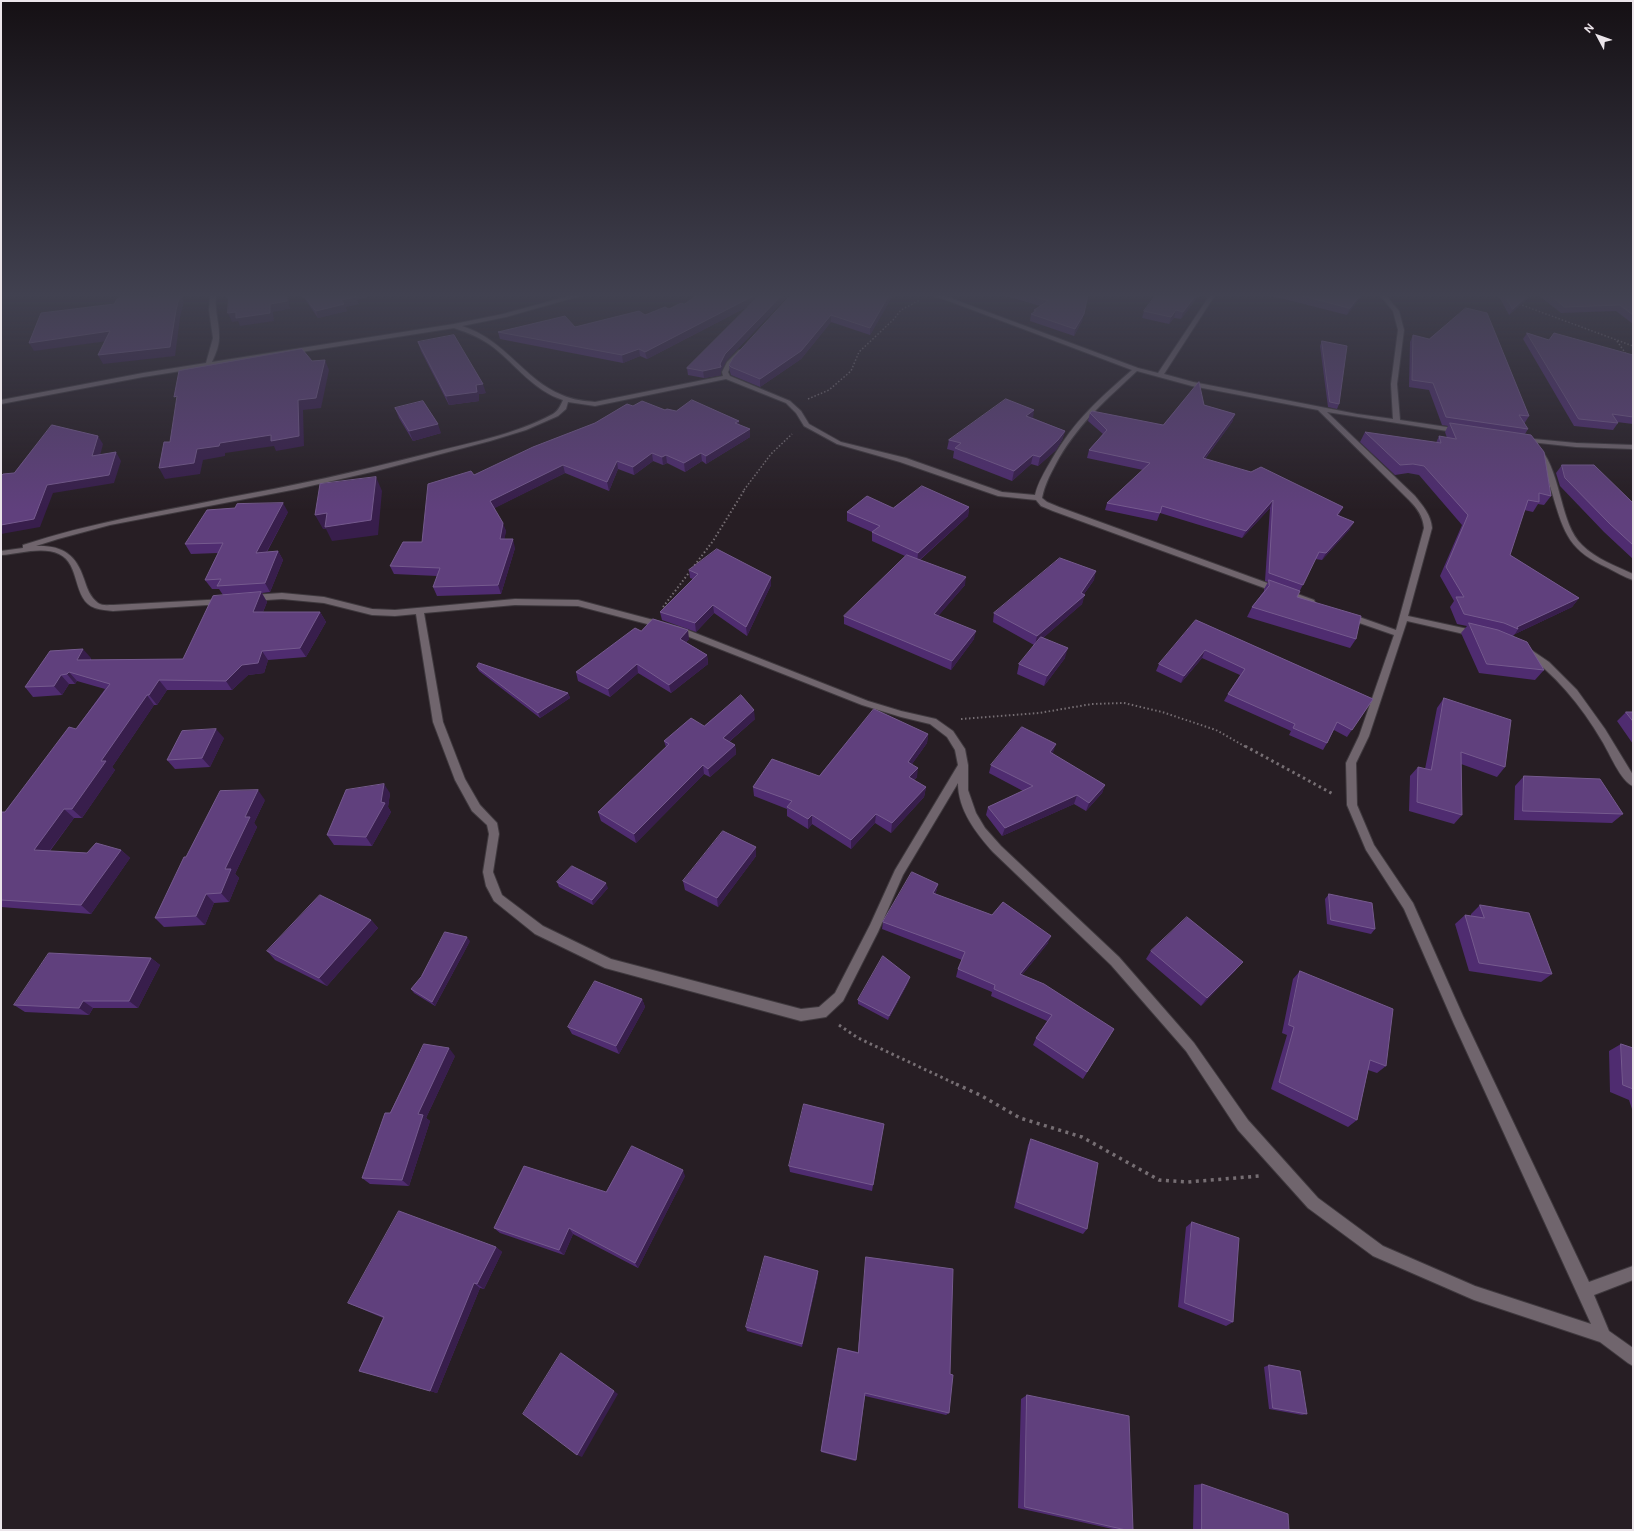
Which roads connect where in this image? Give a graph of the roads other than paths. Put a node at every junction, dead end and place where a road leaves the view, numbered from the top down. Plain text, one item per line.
1 (192, 366) edge
2 (517, 366) edge
3 (727, 366) edge
4 (1129, 366) edge
5 (1166, 366) edge
6 (1396, 366) edge
7 (1136, 369) junction
8 (1160, 375) junction
9 (727, 378) junction
10 (565, 401) junction
11 (1, 402) edge
12 (1320, 409) junction
13 (1398, 422) junction
14 (1467, 432) edge
15 (1513, 439) edge
16 (1528, 441) junction
17 (1633, 447) edge
18 (1038, 498) junction
19 (5, 553) edge
20 (1633, 577) edge
21 (1317, 604) edge
22 (420, 612) junction
23 (1340, 613) edge
24 (1405, 618) junction
25 (1399, 634) junction
26 (1490, 636) edge
27 (1517, 645) edge
28 (963, 765) junction
29 (1631, 777) edge
30 (1633, 1273) edge
31 (1585, 1291) junction
32 (1604, 1336) junction
33 (1633, 1358) edge

1 - 11 street
2 - 10 street
3 - 9 street
4 - 7 street
5 - 8 street
6 - 13 street
7 - 8 street
7 - 18 street
8 - 12 street
9 - 10 street
9 - 18 street
10 - 19 street
12 - 13 street
12 - 24 street
13 - 14 street
15 - 16 street
16 - 17 street
16 - 20 street
18 - 21 street
19 - 22 street
22 - 28 street
22 - 28 street
23 - 25 street
24 - 25 street
24 - 26 street
25 - 31 street
27 - 29 street
28 - 32 street
30 - 31 street
31 - 32 street
32 - 33 street

